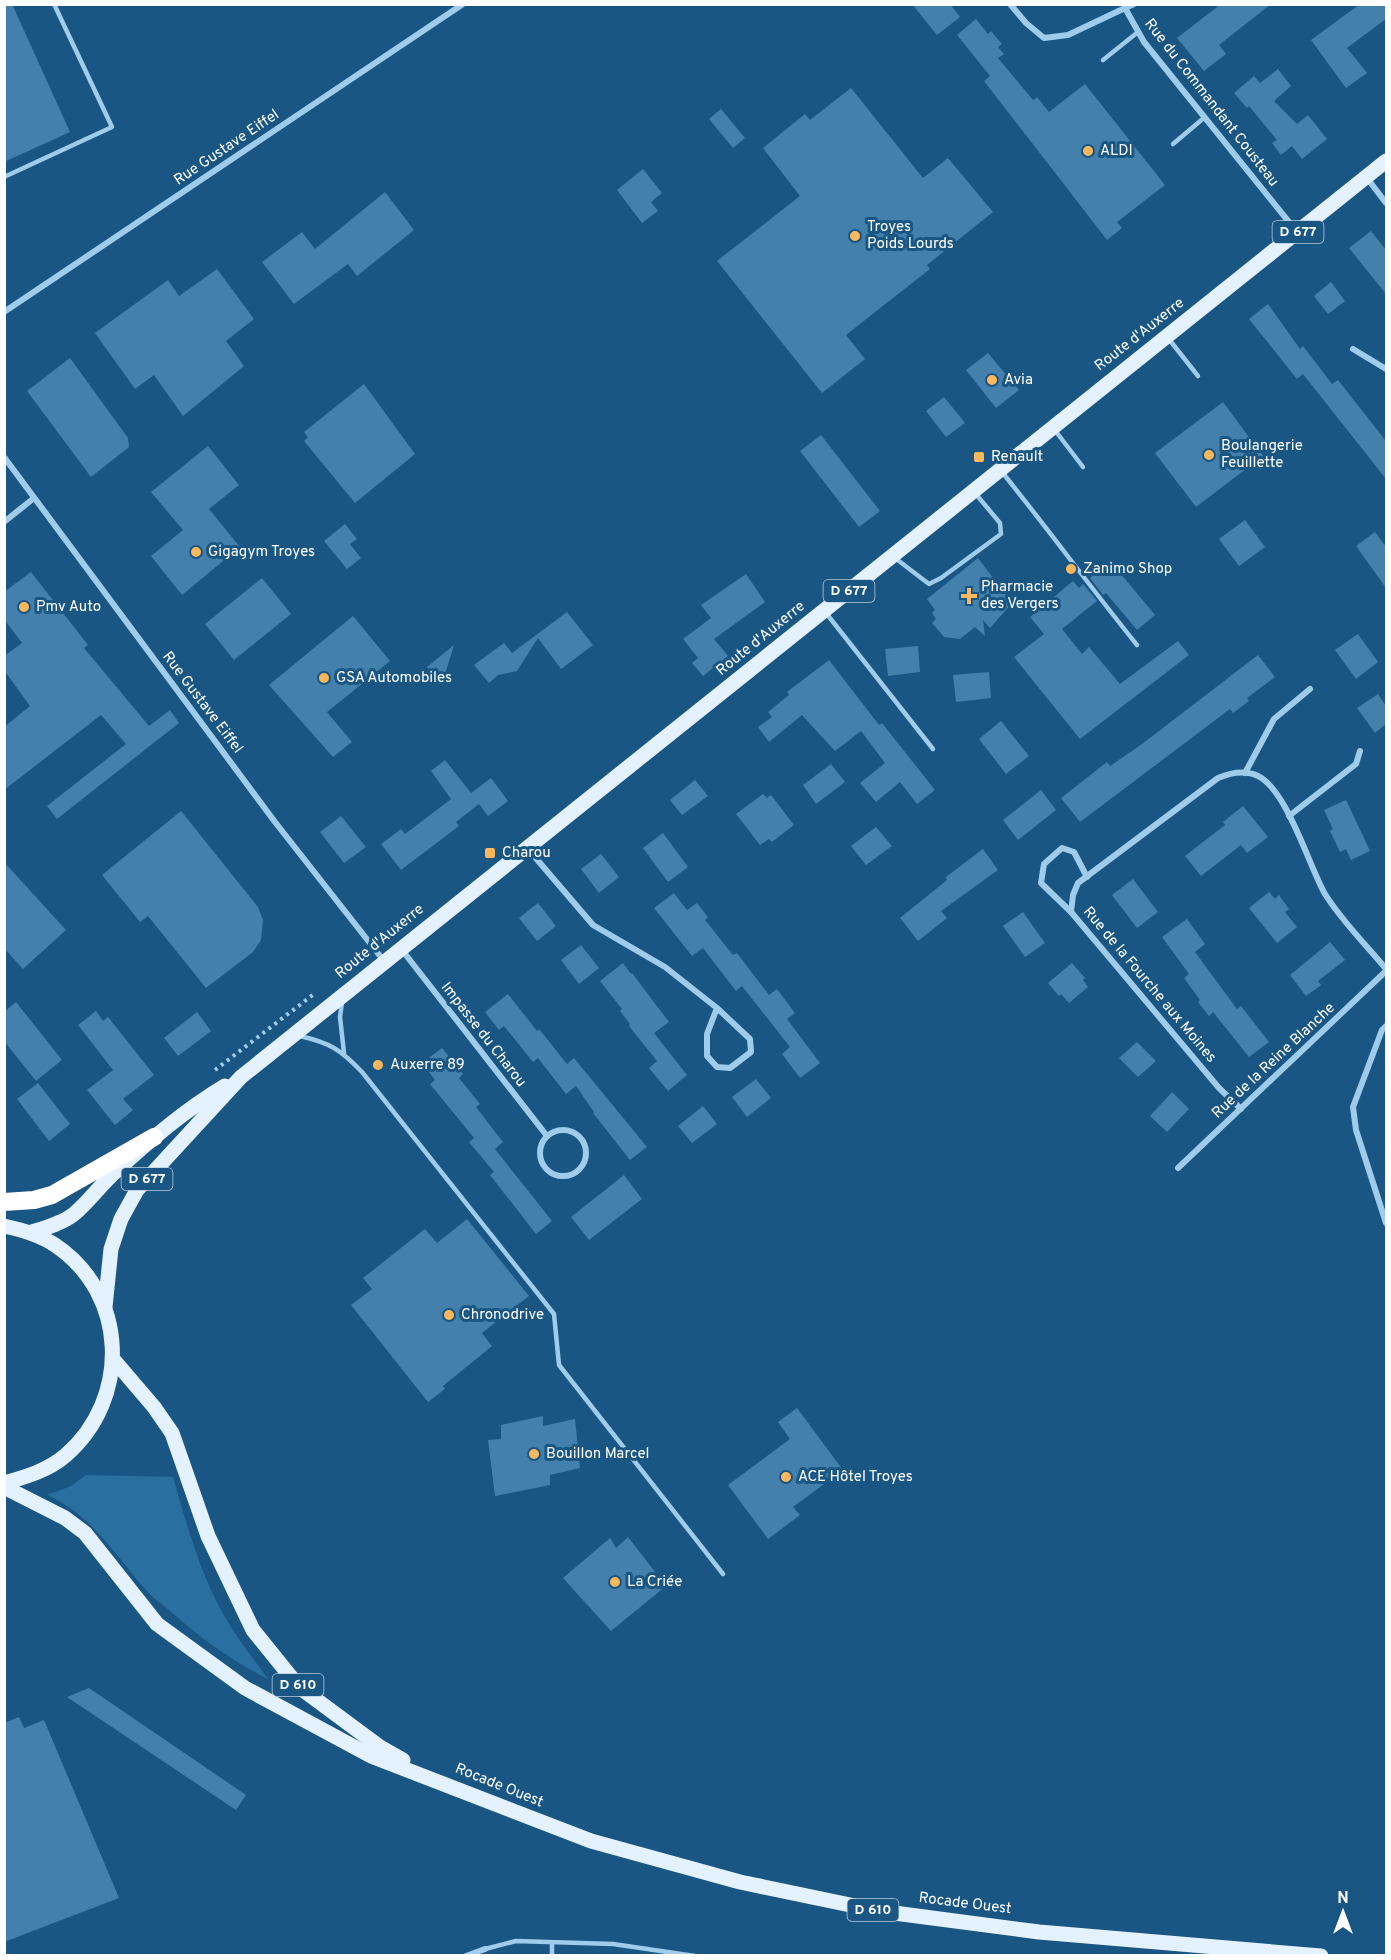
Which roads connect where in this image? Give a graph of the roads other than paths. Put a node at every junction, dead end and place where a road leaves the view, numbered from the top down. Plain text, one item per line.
1 (54, 4) edge
2 (463, 4) edge
3 (1010, 4) edge
4 (1134, 4) edge
5 (1125, 9) junction
6 (1138, 32) junction
7 (1103, 60) dead end
8 (1205, 117) junction
9 (1173, 144) dead end
10 (1386, 161) edge
11 (4, 177) edge
12 (1366, 177) junction
13 (1386, 203) edge
14 (1297, 232) junction
15 (4, 312) edge
16 (1167, 337) junction
17 (1353, 349) dead end
18 (1386, 369) edge
19 (1198, 376) dead end
20 (1052, 427) junction
21 (4, 457) edge
22 (1083, 467) dead end
23 (999, 470) junction
24 (974, 491) junction
25 (34, 498) junction
26 (4, 522) edge
27 (893, 556) junction
28 (824, 611) junction
29 (1137, 645) dead end
30 (1310, 689) dead end
31 (933, 749) dead end
32 (1360, 751) dead end
33 (1245, 773) junction
34 (1289, 816) junction
35 (527, 847) junction
36 (1087, 877) junction
37 (1071, 912) junction
38 (401, 948) junction
39 (384, 961) junction
40 (1386, 970) edge
41 (344, 994) junction
42 (717, 1008) junction
43 (1386, 1026) edge
44 (294, 1035) junction
45 (344, 1053) junction
46 (241, 1077) junction
47 (1241, 1109) junction
48 (547, 1136) junction
49 (154, 1137) junction
50 (1178, 1168) dead end
51 (4, 1202) edge
52 (1386, 1223) edge
53 (4, 1226) edge
54 (32, 1232) junction
55 (105, 1307) junction
56 (113, 1359) junction
57 (4, 1485) edge
58 (723, 1574) dead end
59 (442, 1783) junction
60 (552, 1943) junction
61 (485, 1949) joint
62 (466, 1956) edge
63 (552, 1956) edge
64 (695, 1956) edge
65 (1321, 1956) edge

1 - 11 lane
2 - 15 street, Rue Gustave Eiffel
3 - 5 street
4 - 5 street
5 - 6 street, Rue du Commandant Cousteau
6 - 7 lane
6 - 8 street, Rue du Commandant Cousteau
8 - 9 lane
8 - 14 street, Rue du Commandant Cousteau
10 - 12 main road, Route d'Auxerre / D 677
12 - 13 street
12 - 14 main road, Route d'Auxerre / D 677
14 - 16 main road, Route d'Auxerre / D 677
16 - 19 lane
16 - 20 main road, Route d'Auxerre / D 677
17 - 18 street
20 - 22 lane
20 - 23 main road, Route d'Auxerre / D 677
21 - 25 street, Rue Gustave Eiffel
23 - 24 main road, Route d'Auxerre / D 677
23 - 29 lane
24 - 27 main road, Route d'Auxerre / D 677
24 - 27 lane
25 - 26 street
25 - 39 street, Rue Gustave Eiffel
27 - 28 main road, Route d'Auxerre / D 677
28 - 31 lane
28 - 35 main road, Route d'Auxerre / D 677
30 - 33 street
32 - 34 street
33 - 34 street
33 - 36 street, Rue de la Fourche aux Moines
34 - 40 street
35 - 38 main road, Route d'Auxerre / D 677
35 - 42 street
36 - 37 street, Rue de la Fourche aux Moines
36 - 37 street
37 - 47 street, Rue de la Fourche aux Moines
38 - 39 main road, Route d'Auxerre / D 677
38 - 48 street, Impasse du Charou
39 - 41 main road, Route d'Auxerre / D 677
40 - 47 street, Rue de la Reine Blanche
41 - 44 main road, Route d'Auxerre / D 677
41 - 45 lane
42 - 42 street
43 - 52 street
44 - 45 lane
44 - 46 main road, Route d'Auxerre / D 677
45 - 58 lane
46 - 49 main road, Route d'Auxerre / D 677
46 - 55 main road, Route d'Auxerre / D 677
47 - 50 street, Rue de la Reine Blanche
48 - 48 street
49 - 51 highway
49 - 54 main road, Route d'Auxerre / D 677
53 - 54 main road
54 - 55 main road
55 - 56 main road
56 - 57 main road
56 - 59 main road, Rocade Ouest / D 610
57 - 59 main road, Rocade Ouest / D 610
59 - 65 main road, Rocade Ouest / D 610
60 - 61 lane
60 - 63 lane
60 - 64 lane
61 - 62 street

